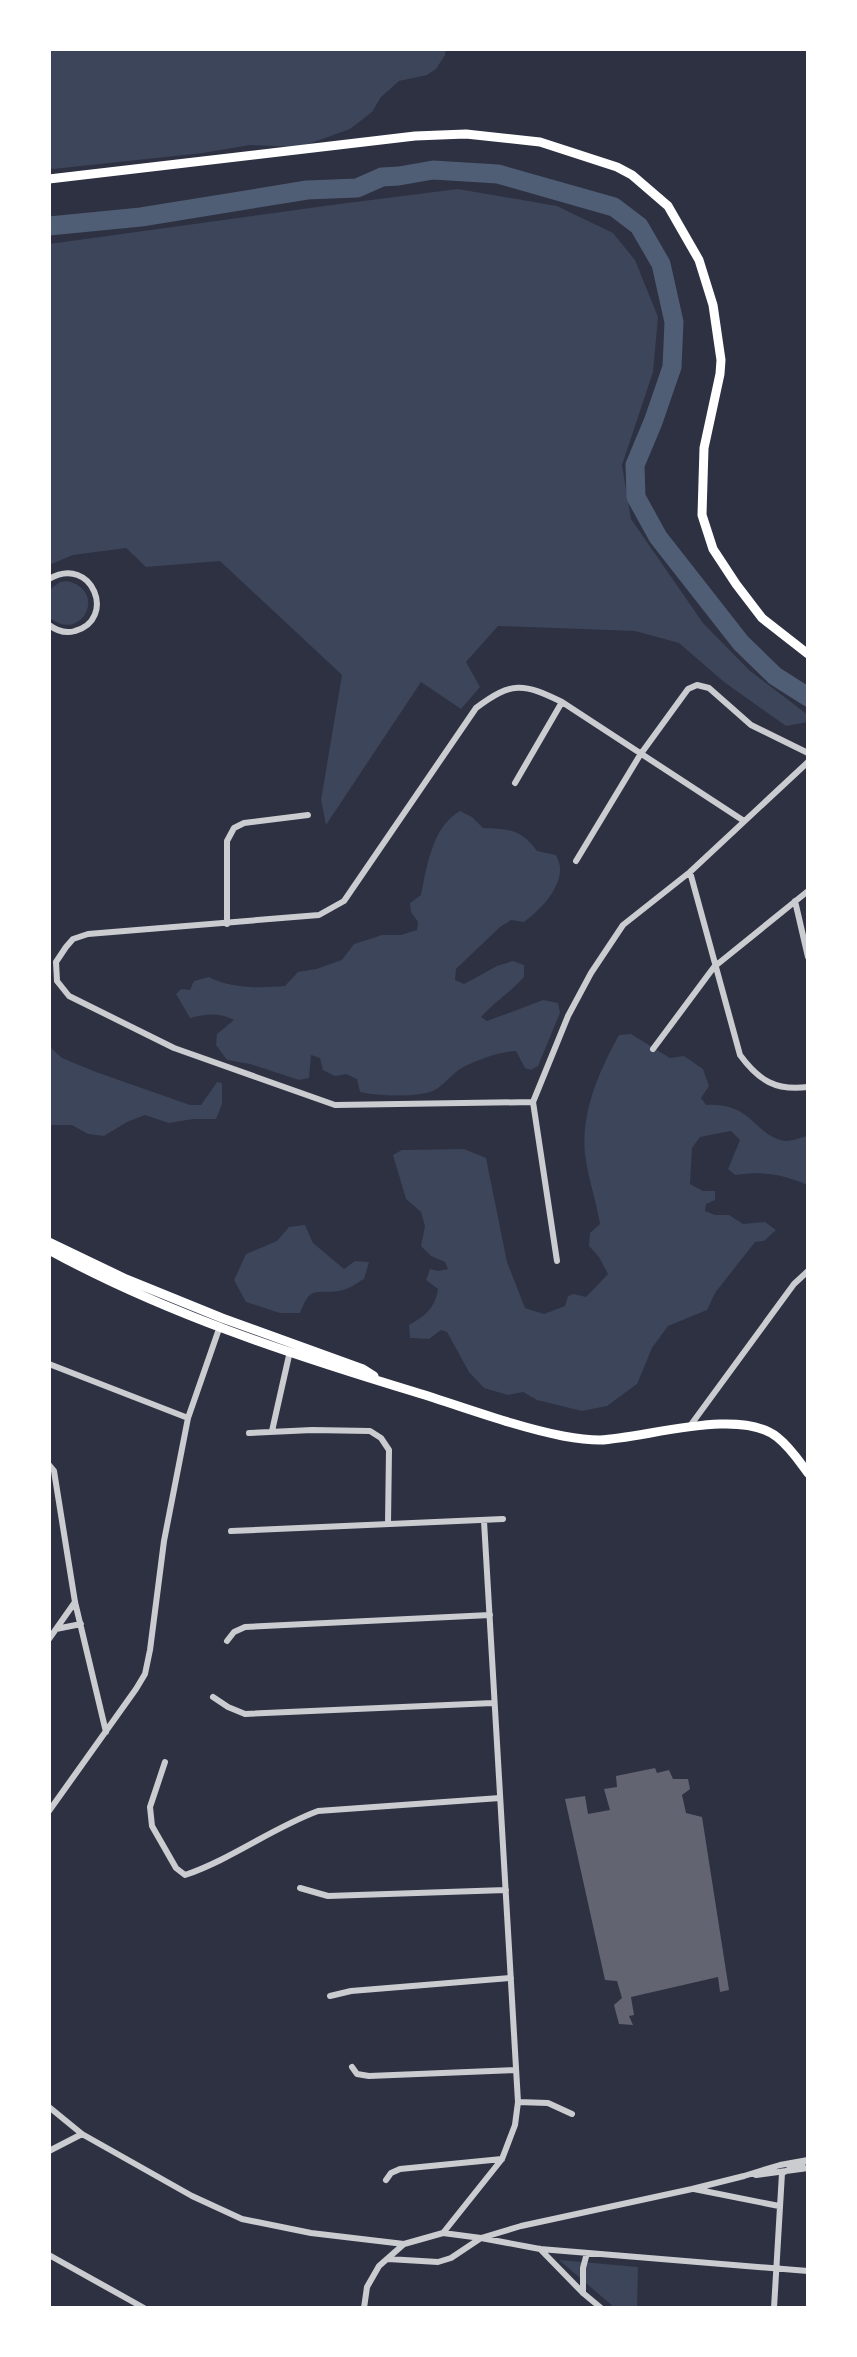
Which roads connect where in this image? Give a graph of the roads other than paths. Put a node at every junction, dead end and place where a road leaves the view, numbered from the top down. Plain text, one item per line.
1 (49, 179) edge
2 (49, 579) edge
3 (49, 625) edge
4 (808, 654) edge
5 (562, 702) junction
6 (808, 753) edge
7 (640, 755) junction
8 (808, 762) edge
9 (515, 783) dead end
10 (307, 815) dead end
11 (744, 821) junction
12 (576, 861) dead end
13 (690, 872) junction
14 (808, 891) edge
15 (795, 901) junction
16 (227, 924) junction
17 (808, 957) edge
18 (714, 967) junction
19 (653, 1049) dead end
20 (808, 1087) edge
21 (533, 1102) junction
22 (49, 1242) edge
23 (49, 1250) edge
24 (557, 1261) dead end
25 (808, 1271) edge
26 (220, 1322) junction
27 (289, 1342) junction
28 (290, 1354) junction
29 (49, 1364) edge
30 (388, 1384) junction
31 (188, 1418) junction
32 (690, 1426) junction
33 (272, 1432) junction
34 (249, 1433) dead end
35 (51, 1471) edge
36 (808, 1474) edge
37 (503, 1519) dead end
38 (484, 1521) junction
39 (388, 1524) junction
40 (231, 1531) dead end
41 (75, 1602) junction
42 (490, 1615) junction
43 (81, 1625) junction
44 (56, 1629) junction
45 (49, 1639) edge
46 (227, 1641) dead end
47 (213, 1697) dead end
48 (494, 1703) junction
49 (106, 1732) junction
50 (165, 1762) dead end
51 (500, 1798) junction
52 (49, 1811) edge
53 (300, 1888) dead end
54 (506, 1890) junction
55 (511, 1978) junction
56 (330, 1996) dead end
57 (352, 2067) dead end
58 (516, 2070) junction
59 (518, 2102) junction
60 (49, 2107) edge
61 (572, 2114) dead end
62 (82, 2134) junction
63 (49, 2151) edge
64 (502, 2159) junction
65 (808, 2160) edge
66 (808, 2168) edge
67 (782, 2174) junction
68 (744, 2176) junction
69 (386, 2180) dead end
70 (692, 2189) junction
71 (779, 2206) junction
72 (443, 2233) junction
73 (481, 2238) junction
74 (404, 2244) junction
75 (540, 2249) junction
76 (587, 2253) junction
77 (49, 2255) edge
78 (388, 2259) junction
79 (776, 2268) junction
80 (808, 2271) edge
81 (583, 2293) junction
82 (144, 2308) edge
83 (364, 2308) edge
84 (601, 2308) edge
85 (774, 2308) edge

1 - 4 main road
2 - 3 street
5 - 7 street
5 - 9 street
5 - 16 street
6 - 7 street
7 - 11 street
7 - 12 street
8 - 11 street
10 - 16 street
11 - 13 street
13 - 18 street
13 - 21 street
14 - 15 street
15 - 17 street
15 - 18 street
16 - 21 street
18 - 19 street
18 - 20 street
21 - 24 street
22 - 26 main road
23 - 26 main road
25 - 32 street
26 - 27 main road
26 - 28 main road
26 - 31 street
27 - 28 street
27 - 30 main road
28 - 30 main road
28 - 33 street
29 - 31 street
30 - 32 main road
31 - 49 street
32 - 36 main road
33 - 34 street
33 - 39 street
35 - 41 street
37 - 38 street
38 - 39 street
38 - 42 street
39 - 40 street
41 - 43 street
41 - 44 street
42 - 46 street
42 - 48 street
43 - 44 street
43 - 49 street
44 - 45 street
47 - 48 street
48 - 51 street
49 - 52 street
50 - 51 street
51 - 54 street
53 - 54 street
54 - 55 street
55 - 56 street
55 - 58 street
57 - 58 street
58 - 59 street
59 - 61 street
59 - 64 street
60 - 62 street
62 - 63 street
62 - 74 street
64 - 69 street
64 - 72 street
65 - 67 street
65 - 68 street
66 - 67 street
67 - 68 street
67 - 71 street
68 - 70 street
70 - 71 street
70 - 73 street
71 - 79 street
72 - 73 street
72 - 74 street
73 - 75 street
73 - 78 street
74 - 78 street
75 - 76 street
75 - 81 street
76 - 79 street
76 - 81 street
77 - 82 street
78 - 83 street
79 - 80 street
79 - 85 street
81 - 84 street

